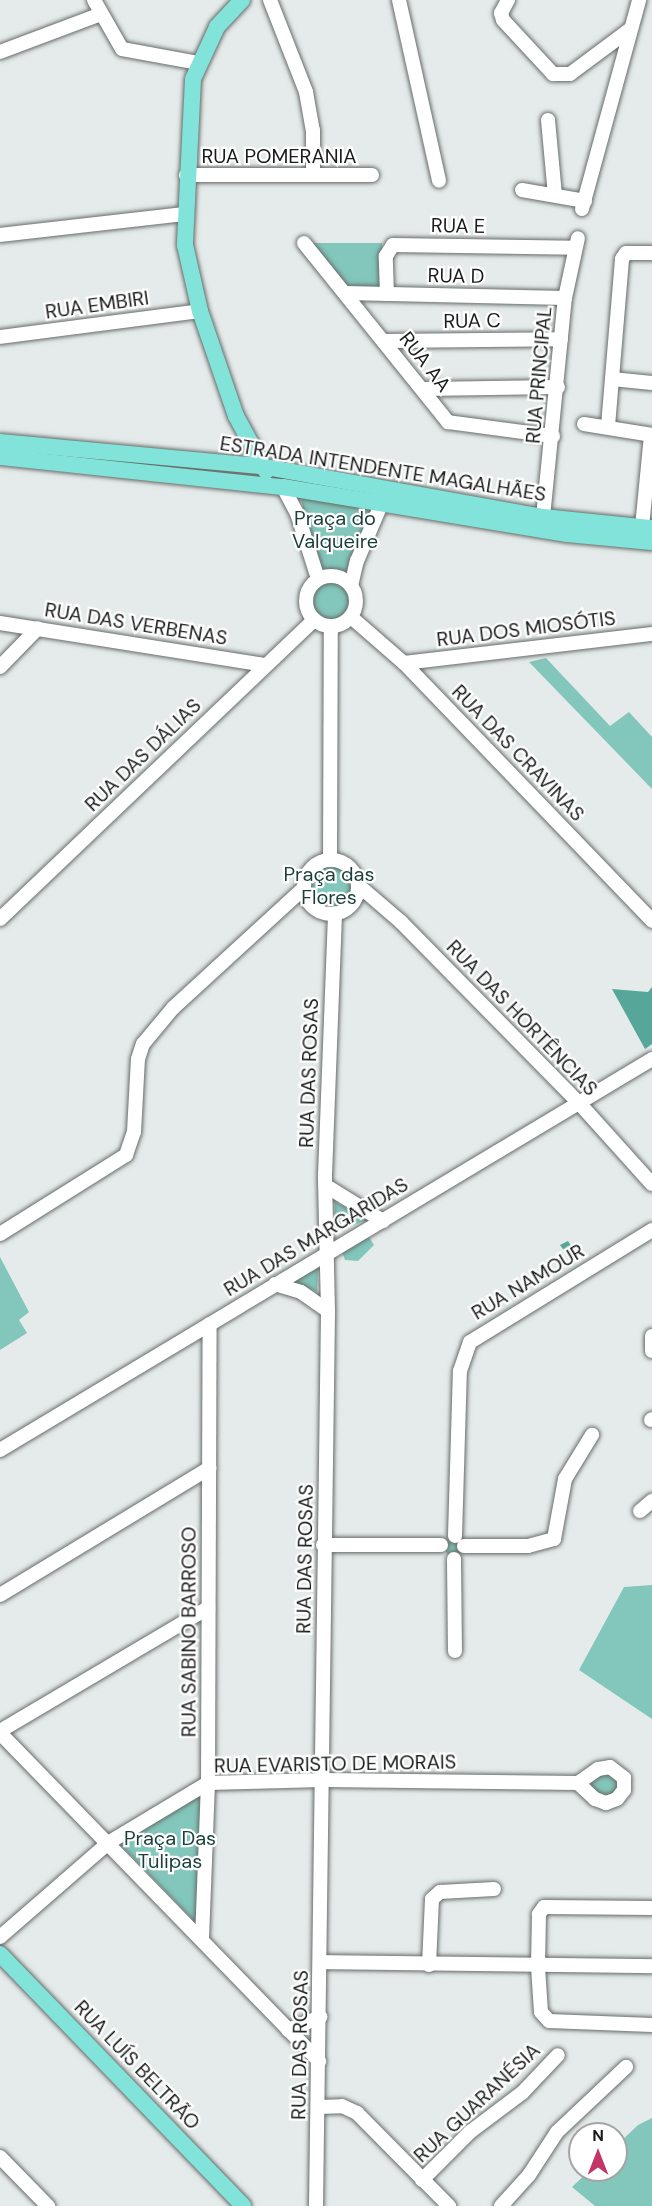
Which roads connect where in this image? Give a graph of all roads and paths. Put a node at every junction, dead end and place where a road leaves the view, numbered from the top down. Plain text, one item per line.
1 (94, 0) edge
2 (242, 0) edge
3 (270, 0) edge
4 (399, 0) edge
5 (508, 0) edge
6 (639, 0) edge
7 (100, 14) junction
8 (629, 30) junction
9 (0, 52) edge
10 (198, 63) junction
11 (548, 120) dead end
12 (313, 175) junction
13 (186, 176) junction
14 (372, 176) dead end
15 (439, 181) dead end
16 (522, 190) dead end
17 (555, 195) junction
18 (184, 214) junction
19 (0, 235) edge
20 (304, 243) dead end
21 (576, 243) joint
22 (652, 253) edge
23 (345, 294) junction
24 (387, 294) junction
25 (566, 298) junction
26 (200, 311) junction
27 (0, 337) edge
28 (561, 339) junction
29 (384, 341) junction
30 (612, 379) junction
31 (652, 383) edge
32 (558, 387) junction
33 (423, 389) junction
34 (584, 424) dead end
35 (608, 426) junction
36 (652, 435) edge
37 (553, 436) junction
38 (0, 442) edge
39 (0, 457) edge
40 (260, 466) junction
41 (375, 485) junction
42 (284, 487) junction
43 (381, 502) junction
44 (543, 517) junction
45 (647, 527) edge
46 (652, 542) edge
47 (318, 579) junction
48 (351, 586) junction
49 (351, 617) junction
50 (314, 620) junction
51 (0, 623) edge
52 (331, 627) junction
53 (38, 628) junction
54 (652, 634) edge
55 (404, 663) junction
56 (266, 665) junction
57 (0, 667) edge
58 (330, 859) junction
59 (358, 885) junction
60 (304, 888) junction
61 (335, 914) junction
62 (0, 919) edge
63 (652, 921) edge
64 (652, 1059) edge
65 (579, 1103) junction
66 (652, 1184) edge
67 (326, 1186) junction
68 (383, 1221) junction
69 (652, 1230) edge
70 (0, 1234) edge
71 (327, 1254) junction
72 (275, 1284) junction
73 (328, 1311) junction
74 (210, 1324) junction
75 (652, 1336) edge
76 (652, 1351) edge
77 (592, 1435) dead end
78 (0, 1450) edge
79 (210, 1468) junction
80 (652, 1501) edge
81 (639, 1511) dead end
82 (459, 1541) junction
83 (323, 1545) junction
84 (441, 1545) junction
85 (453, 1559) junction
86 (0, 1595) edge
87 (208, 1608) junction
88 (455, 1651) dead end
89 (0, 1732) edge
90 (323, 1780) junction
91 (578, 1783) dead end
92 (208, 1784) junction
93 (108, 1843) junction
94 (494, 1889) dead end
95 (652, 1908) edge
96 (0, 1937) edge
97 (202, 1939) junction
98 (0, 1954) edge
99 (320, 1962) junction
100 (429, 1965) junction
101 (652, 1966) edge
102 (538, 1967) junction
103 (320, 2017) junction
104 (652, 2025) edge
105 (288, 2030) junction
106 (558, 2055) dead end
107 (319, 2061) junction
108 (626, 2067) dead end
109 (318, 2107) junction
110 (0, 2157) edge
111 (422, 2180) junction
112 (48, 2206) edge
113 (243, 2206) edge
114 (316, 2206) edge
115 (449, 2206) edge
116 (501, 2206) edge

1 - 7 street
2 - 10 main road
3 - 12 street
4 - 15 street
5 - 8 street
6 - 8 street
7 - 9 street
7 - 10 street
8 - 17 street
10 - 13 main road
11 - 17 street
12 - 13 street, RUA POMERANIA
12 - 14 street, RUA POMERANIA
13 - 18 main road
16 - 17 street
18 - 19 street
18 - 26 main road
20 - 23 street, RUA AA
21 - 24 street, RUA E
21 - 25 street, RUA PRINCIPAL
22 - 30 street
23 - 24 street, RUA D
23 - 29 street, RUA AA
24 - 25 street, RUA D
25 - 28 street, RUA PRINCIPAL
26 - 27 street, RUA EMBIRI
26 - 40 main road
28 - 29 street, RUA C
28 - 32 street, RUA PRINCIPAL
29 - 33 street, RUA AA
30 - 31 street
30 - 35 street
32 - 33 street
32 - 37 street, RUA PRINCIPAL
33 - 37 street, RUA AA
34 - 35 street
35 - 36 street
36 - 45 street
37 - 44 street, RUA PRINCIPAL
38 - 40 main road, ESTRADA INTENDENTE MAGALHÃES
39 - 42 main road, ESTRADA INTENDENTE MAGALHÃES
40 - 41 main road, ESTRADA INTENDENTE MAGALHÃES
40 - 42 main road
41 - 43 street
41 - 44 main road, ESTRADA INTENDENTE MAGALHÃES
42 - 43 main road, ESTRADA INTENDENTE MAGALHÃES
42 - 47 street
43 - 46 main road, ESTRADA INTENDENTE MAGALHÃES
43 - 48 street
44 - 45 main road, ESTRADA INTENDENTE MAGALHÃES
47 - 48 street
47 - 50 street
48 - 49 street
49 - 52 street
49 - 55 street, RUA DAS CRAVINAS
50 - 52 street
50 - 56 street, RUA DAS DÁLIAS
51 - 53 street, RUA DAS VERBENAS
52 - 58 street
53 - 56 street, RUA DAS VERBENAS
53 - 57 street
54 - 55 street, RUA DOS MIOSÓTIS
55 - 63 street, RUA DAS CRAVINAS
56 - 62 street, RUA DAS DÁLIAS
58 - 59 street
58 - 60 street
59 - 61 street
59 - 65 street, RUA DAS HORTÊNCIAS
60 - 61 street
60 - 70 street
61 - 67 street, RUA DAS ROSAS
64 - 65 street, RUA DAS MARGARIDAS
65 - 66 street, RUA DAS HORTÊNCIAS
65 - 68 street, RUA DAS MARGARIDAS
67 - 68 street
67 - 71 street, RUA DAS ROSAS
68 - 71 street, RUA DAS MARGARIDAS
69 - 82 street, RUA NAMOUR
71 - 72 street, RUA DAS MARGARIDAS
71 - 73 street, RUA DAS ROSAS
72 - 73 street
72 - 74 street, RUA DAS MARGARIDAS
73 - 83 street, RUA DAS ROSAS
74 - 78 street, RUA DAS MARGARIDAS
74 - 79 street, RUA SABINO BARROSO
75 - 76 street
77 - 82 street
79 - 86 street
79 - 87 street, RUA SABINO BARROSO
80 - 81 street
82 - 84 street
82 - 85 street
83 - 84 street
83 - 90 street, RUA DAS ROSAS
84 - 85 street
85 - 88 street
87 - 89 street
87 - 92 street, RUA SABINO BARROSO
89 - 93 street
90 - 91 street, RUA EVARISTO DE MORAIS
90 - 92 street, RUA EVARISTO DE MORAIS
90 - 99 street, RUA DAS ROSAS
92 - 93 street, RUA EVARISTO DE MORAIS
92 - 97 street, RUA SABINO BARROSO
93 - 96 street, RUA EVARISTO DE MORAIS
93 - 97 street
94 - 100 street
95 - 102 street
97 - 105 street
98 - 113 main road, RUA LUÍS BELTRÃO
99 - 100 street
99 - 103 street, RUA DAS ROSAS
100 - 102 street
101 - 102 street
102 - 104 street
103 - 105 street
103 - 107 street, RUA DAS ROSAS
105 - 107 street
106 - 111 street, RUA GUARANÉSIA
107 - 109 street, RUA DAS ROSAS
108 - 116 street
109 - 111 street, RUA GUARANÉSIA
109 - 114 street, RUA DAS ROSAS
110 - 112 street
111 - 115 street, RUA GUARANÉSIA

